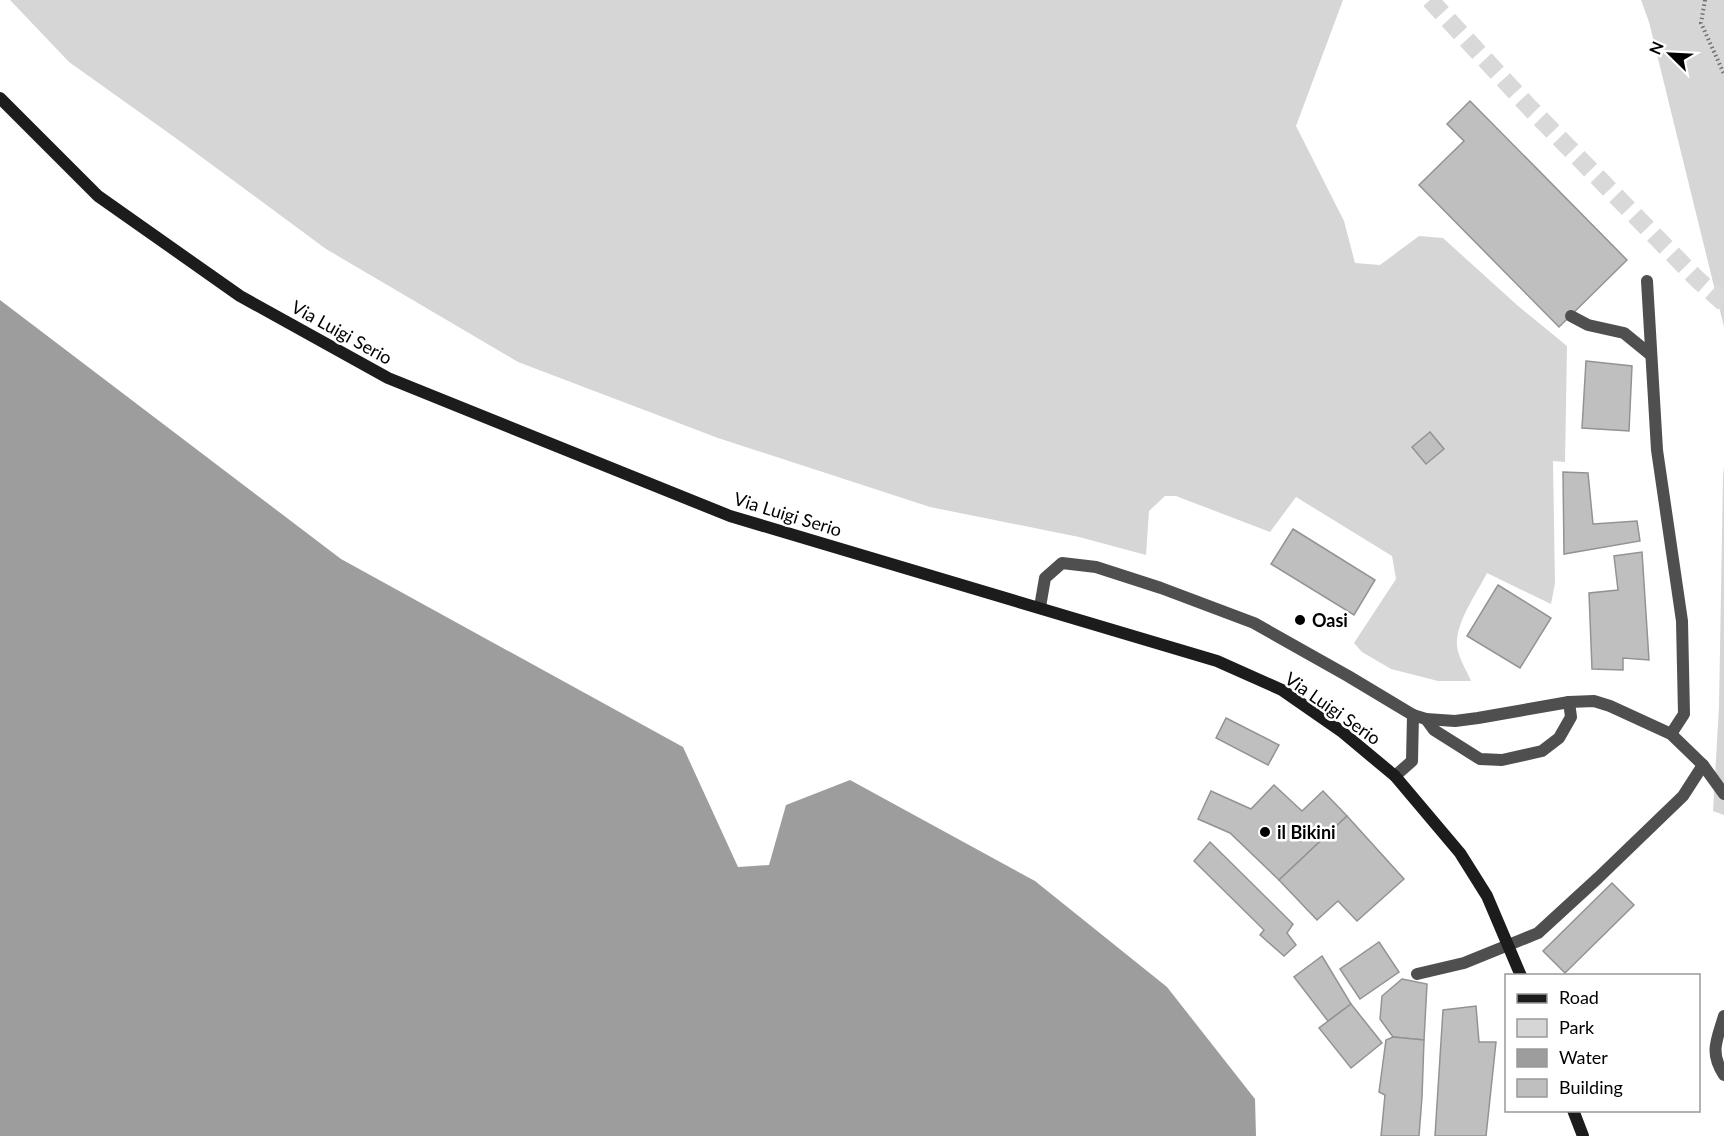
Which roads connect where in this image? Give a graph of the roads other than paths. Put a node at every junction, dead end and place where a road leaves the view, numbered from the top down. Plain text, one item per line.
1 (0, 98) edge
2 (1647, 281) dead end
3 (1571, 316) dead end
4 (1651, 355) junction
5 (1040, 607) junction
6 (1569, 702) junction
7 (1413, 715) junction
8 (1426, 719) junction
9 (1671, 734) junction
10 (1703, 765) junction
11 (1395, 776) junction
12 (1724, 794) edge
13 (1417, 974) dead end
14 (1521, 974) edge
15 (1724, 1016) edge
16 (1724, 1075) edge
17 (1575, 1112) edge
18 (1583, 1136) edge

1 - 5 main road, Via Luigi Serio
2 - 4 lane
3 - 4 lane
4 - 9 lane
5 - 7 lane
5 - 11 main road, Via Luigi Serio
6 - 8 lane
6 - 8 lane
6 - 9 lane
7 - 8 lane
7 - 11 lane
9 - 10 lane
10 - 12 lane
10 - 13 lane
11 - 14 main road, Via Luigi Serio
15 - 16 lane
17 - 18 main road

